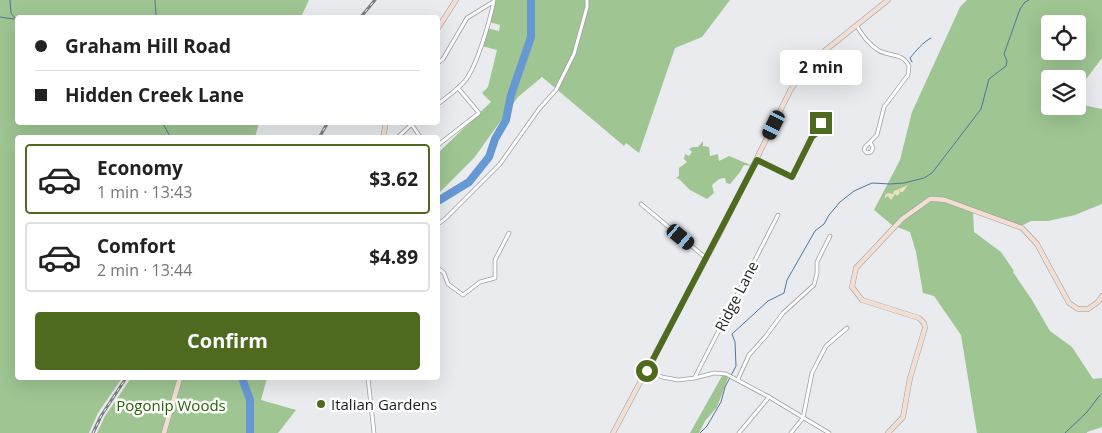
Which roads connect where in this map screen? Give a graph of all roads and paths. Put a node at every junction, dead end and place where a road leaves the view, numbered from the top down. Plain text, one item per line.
1 (456, 0) edge
2 (489, 0) edge
3 (587, 0) edge
4 (888, 0) edge
5 (493, 1) edge
6 (440, 25) edge
7 (855, 25) junction
8 (440, 61) edge
9 (458, 88) junction
10 (440, 102) edge
11 (821, 123) dead end
12 (410, 125) edge
13 (400, 135) edge
14 (870, 142) dead end
15 (440, 143) edge
16 (757, 160) junction
17 (641, 204) dead end
18 (778, 215) dead end
19 (440, 223) edge
20 (509, 233) dead end
21 (830, 236) dead end
22 (707, 259) junction
23 (440, 270) edge
24 (1102, 296) edge
25 (847, 328) dead end
26 (647, 371) junction
27 (695, 378) junction
28 (736, 379) junction
29 (179, 380) edge
30 (368, 380) edge
31 (768, 397) junction
32 (803, 418) junction
33 (164, 433) edge
34 (374, 433) edge
35 (613, 433) edge
36 (739, 433) edge
37 (791, 433) edge
38 (829, 433) edge
39 (888, 433) edge

1 - 6 main road
2 - 5 street
3 - 19 street
4 - 7 main road
5 - 8 street
5 - 9 street
7 - 14 street
7 - 16 main road
9 - 10 street
9 - 15 street
11 - 16 street
12 - 13 street
16 - 22 main road
17 - 22 street
18 - 27 street, Ridge Lane
20 - 23 street
21 - 28 street
22 - 26 main road
24 - 39 main road
25 - 32 street
26 - 27 street
26 - 35 main road
27 - 28 street
28 - 31 street
29 - 33 main road
30 - 34 street
31 - 32 street
31 - 36 street
32 - 37 street
32 - 38 street

